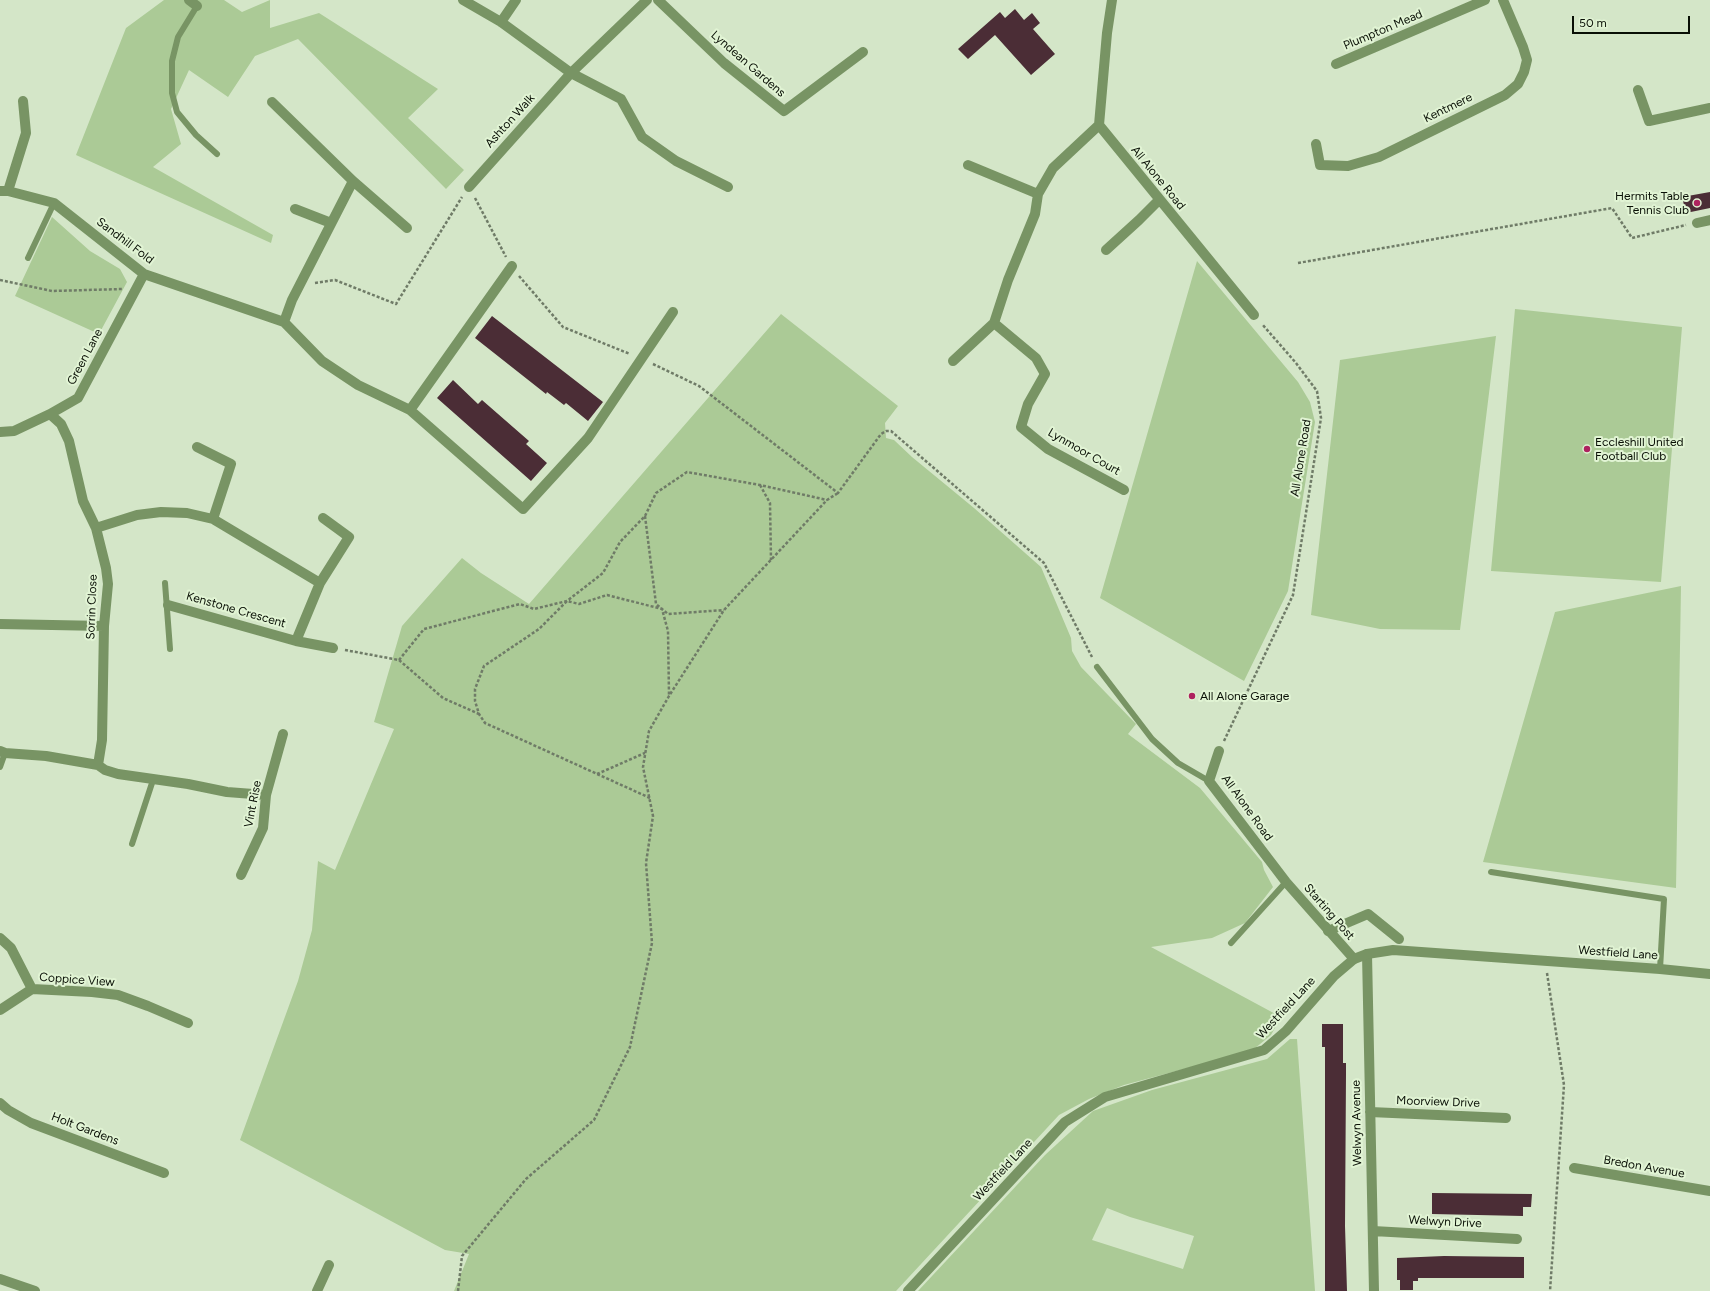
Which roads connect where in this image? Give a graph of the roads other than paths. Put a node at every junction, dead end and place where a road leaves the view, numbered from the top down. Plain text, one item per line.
1 (189, 0) edge
2 (463, 0) edge
3 (516, 0) edge
4 (647, 0) edge
5 (658, 0) edge
6 (1112, 0) edge
7 (1485, 0) edge
8 (1503, 0) edge
9 (197, 6) joint
10 (501, 22) junction
11 (863, 52) dead end
12 (1336, 64) dead end
13 (571, 73) junction
14 (1638, 90) dead end
15 (23, 101) dead end
16 (272, 102) dead end
17 (1710, 108) edge
18 (1099, 125) junction
19 (1316, 144) dead end
20 (217, 154) dead end
21 (968, 165) dead end
22 (352, 181) junction
23 (469, 187) road end
24 (728, 187) dead end
25 (4, 191) edge
26 (1038, 194) junction
27 (1159, 200) junction
28 (54, 204) junction
29 (295, 209) dead end
30 (1710, 220) edge
31 (331, 223) junction
32 (1697, 223) road end
33 (407, 228) dead end
34 (1106, 250) dead end
35 (28, 258) dead end
36 (512, 266) road end
37 (144, 274) junction
38 (673, 312) dead end
39 (1254, 315) road end
40 (284, 322) junction
41 (994, 323) junction
42 (953, 361) dead end
43 (410, 410) junction
44 (50, 414) junction
45 (0, 432) edge
46 (197, 447) dead end
47 (1124, 490) dead end
48 (323, 518) dead end
49 (213, 519) junction
50 (96, 528) junction
51 (165, 583) dead end
52 (320, 583) junction
53 (168, 605) junction
54 (0, 624) edge
55 (104, 626) junction
56 (296, 641) junction
57 (333, 648) road end
58 (170, 649) dead end
59 (1097, 667) road end
60 (283, 734) dead end
61 (1219, 750) road end
62 (3, 752) edge
63 (98, 765) junction
64 (0, 767) edge
65 (153, 780) junction
66 (1209, 781) junction
67 (266, 795) junction
68 (132, 844) dead end
69 (1491, 872) dead end
70 (241, 875) dead end
71 (1286, 882) junction
72 (1328, 931) junction
73 (0, 938) edge
74 (1399, 939) dead end
75 (1231, 943) dead end
76 (1367, 954) junction
77 (1354, 959) junction
78 (1660, 969) junction
79 (1710, 974) edge
80 (32, 989) junction
81 (0, 1010) edge
82 (188, 1023) dead end
83 (0, 1103) edge
84 (1370, 1112) junction
85 (1506, 1118) dead end
86 (1574, 1168) dead end
87 (164, 1173) dead end
88 (1710, 1191) edge
89 (1373, 1231) junction
90 (1517, 1238) dead end
91 (330, 1265) dead end
92 (0, 1278) edge
93 (35, 1291) edge
94 (318, 1291) edge
95 (908, 1291) edge
96 (1374, 1291) edge

1 - 9 street
2 - 10 street
3 - 10 street
4 - 13 street
5 - 11 street, Lyndean Gardens
6 - 18 street
7 - 12 street, Plumpton Mead
8 - 19 street, Kentmere
9 - 20 lane
10 - 13 street
13 - 23 street, Ashton Walk
13 - 24 street
14 - 17 street
15 - 25 street
16 - 22 street
18 - 26 street
18 - 27 street, All Alone Road
21 - 26 street
22 - 31 street
22 - 33 street
25 - 28 street, Sandhill Fold
26 - 41 street
27 - 34 street
27 - 39 street, All Alone Road
28 - 35 lane
28 - 37 street, Sandhill Fold
29 - 31 street
30 - 32 street
31 - 40 street
36 - 43 street
37 - 40 street, Sandhill Fold
37 - 44 street, Green Lane
38 - 43 street
40 - 43 street
41 - 42 street
41 - 47 street, Lynmoor Court
44 - 45 street, Green Lane
44 - 50 street, Sorrin Close
46 - 49 street
48 - 52 street, Kenstone Crescent
49 - 50 street
49 - 52 street
50 - 55 street, Sorrin Close
51 - 53 lane
52 - 56 street, Kenstone Crescent
53 - 56 street, Kenstone Crescent
53 - 58 lane
54 - 55 street
55 - 63 street, Sorrin Close
56 - 57 street, Kenstone Crescent
59 - 66 lane
60 - 67 street, Vint Rise
61 - 66 street, All Alone Road
62 - 63 street
62 - 64 lane
63 - 65 street
65 - 67 street
65 - 68 lane
66 - 71 street, All Alone Road
67 - 70 street, Vint Rise
69 - 78 lane
71 - 72 street, Starting Post
71 - 75 lane
72 - 74 street
72 - 77 street, Starting Post
73 - 80 street, Coppice View
76 - 77 street, Westfield Lane
76 - 78 street, Westfield Lane
76 - 84 street, Welwyn Avenue
77 - 95 street, Westfield Lane
78 - 79 street, Westfield Lane
80 - 81 street, Coppice View
80 - 82 street, Coppice View
83 - 87 street, Holt Gardens
84 - 85 street, Moorview Drive
84 - 89 street, Welwyn Avenue
86 - 88 street, Bredon Avenue
89 - 90 street, Welwyn Drive
89 - 96 street, Welwyn Avenue
91 - 94 street
92 - 93 street

